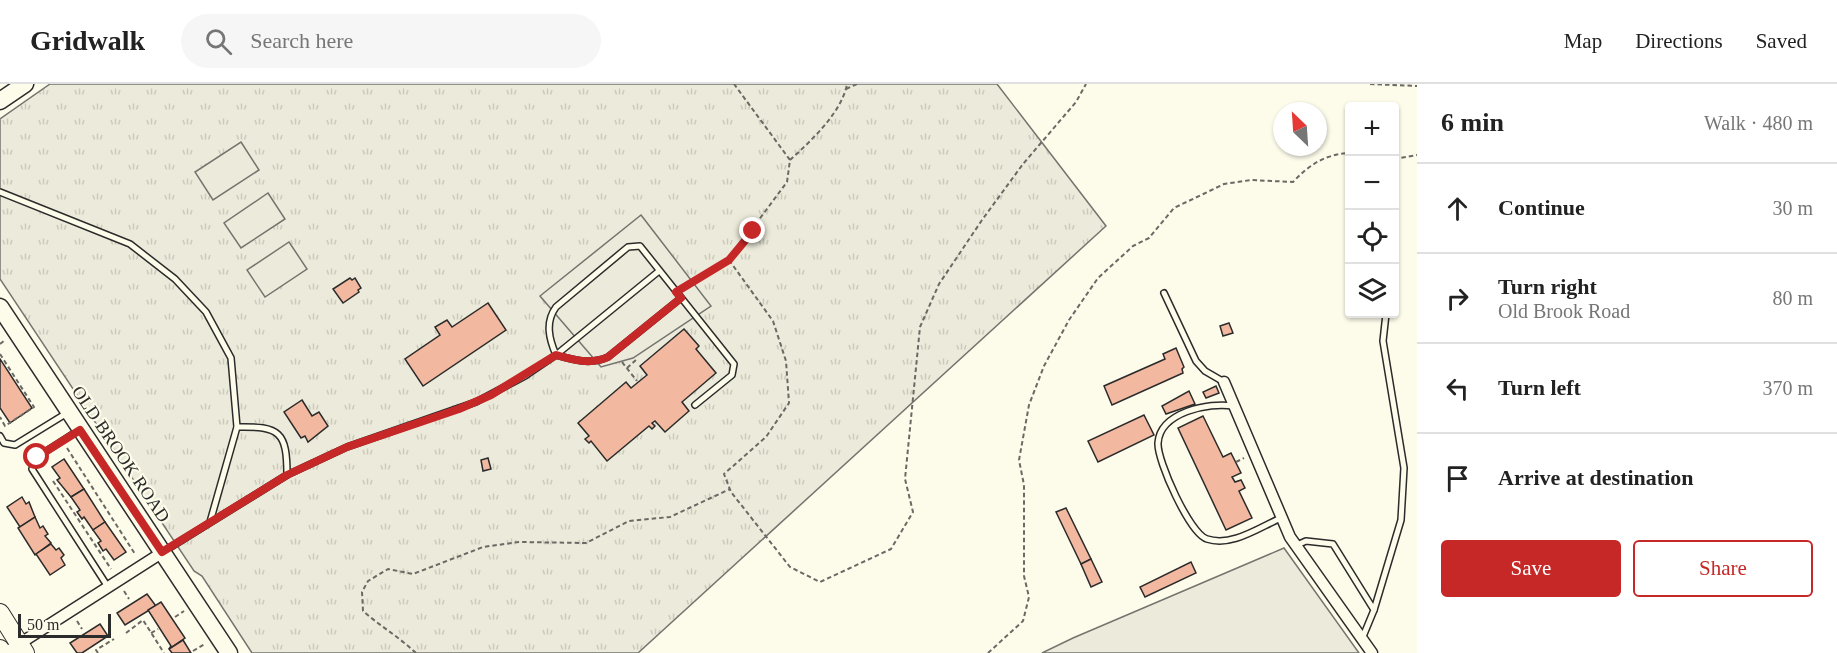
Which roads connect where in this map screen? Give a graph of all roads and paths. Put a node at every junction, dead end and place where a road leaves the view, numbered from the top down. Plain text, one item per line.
1 (25, 84) edge
2 (735, 84) edge
3 (847, 84) edge
4 (857, 84) edge
5 (1086, 84) edge
6 (1370, 84) edge
7 (1417, 86) edge
8 (846, 89) junction
9 (0, 101) edge
10 (1345, 154) edge
11 (1417, 154) edge
12 (1399, 158) edge
13 (790, 160) junction
14 (0, 192) edge
15 (729, 260) junction
16 (659, 271) junction
17 (676, 292) junction
18 (1164, 293) dead end
19 (681, 298) junction
20 (0, 307) edge
21 (1386, 318) edge
22 (5, 340) dead end
23 (0, 344) edge
24 (0, 354) edge
25 (556, 355) junction
26 (638, 358) dead end
27 (622, 362) dead end
28 (626, 368) junction
29 (637, 381) dead end
30 (1224, 382) joint
31 (695, 405) dead end
32 (1235, 406) junction
33 (69, 412) junction
34 (0, 417) edge
35 (237, 427) junction
36 (80, 430) junction
37 (0, 436) edge
38 (63, 443) dead end
39 (1249, 456) dead end
40 (1236, 462) dead end
41 (84, 466) dead end
42 (80, 469) junction
43 (287, 475) junction
44 (53, 481) dead end
45 (730, 489) junction
46 (104, 498) dead end
47 (100, 500) junction
48 (1281, 518) junction
49 (210, 522) junction
50 (124, 529) dead end
51 (121, 531) junction
52 (1295, 546) junction
53 (162, 552) junction
54 (135, 554) dead end
55 (111, 569) dead end
56 (108, 587) junction
57 (124, 591) dead end
58 (129, 599) dead end
59 (1374, 610) junction
60 (184, 611) dead end
61 (0, 614) edge
62 (141, 616) dead end
63 (174, 617) dead end
64 (143, 620) junction
65 (77, 621) dead end
66 (82, 629) dead end
67 (158, 629) dead end
68 (126, 633) dead end
69 (152, 633) junction
70 (114, 639) dead end
71 (1362, 639) junction
72 (205, 644) dead end
73 (94, 646) dead end
74 (10, 650) edge
75 (193, 651) dead end
76 (97, 652) edge
77 (164, 653) edge
78 (229, 653) edge
79 (416, 653) edge
80 (988, 653) edge
81 (1372, 653) edge

1 - 9 street
2 - 13 path
3 - 8 path
4 - 8 path
5 - 45 path
6 - 7 path
8 - 13 path
10 - 80 path
11 - 12 path
13 - 15 path
14 - 35 lane
15 - 17 path
15 - 45 path
16 - 17 lane
16 - 25 lane
16 - 25 lane
17 - 19 lane
18 - 30 lane
19 - 25 lane
19 - 31 lane
20 - 33 street, OLD BROOK ROAD
21 - 59 lane
22 - 23 path
24 - 34 path
25 - 43 lane
26 - 28 path
27 - 28 path
28 - 29 path
30 - 32 street
32 - 48 street
32 - 48 lane
33 - 36 street, OLD BROOK ROAD
33 - 37 lane
35 - 43 lane
35 - 49 lane
36 - 53 street, OLD BROOK ROAD
36 - 56 lane
38 - 42 path
39 - 40 path
41 - 42 path
42 - 47 path
43 - 49 lane
44 - 55 path
45 - 79 path
46 - 47 path
47 - 51 path
48 - 52 street
49 - 53 lane
50 - 51 path
51 - 54 path
52 - 59 lane
52 - 71 street
53 - 56 street
53 - 78 street, OLD BROOK ROAD
56 - 74 street
57 - 58 path
59 - 71 lane
60 - 63 path
61 - 74 main road
62 - 64 path
64 - 68 path
64 - 69 path
65 - 66 path
67 - 69 path
69 - 77 path
70 - 76 path
71 - 81 street
72 - 75 path
73 - 76 path

